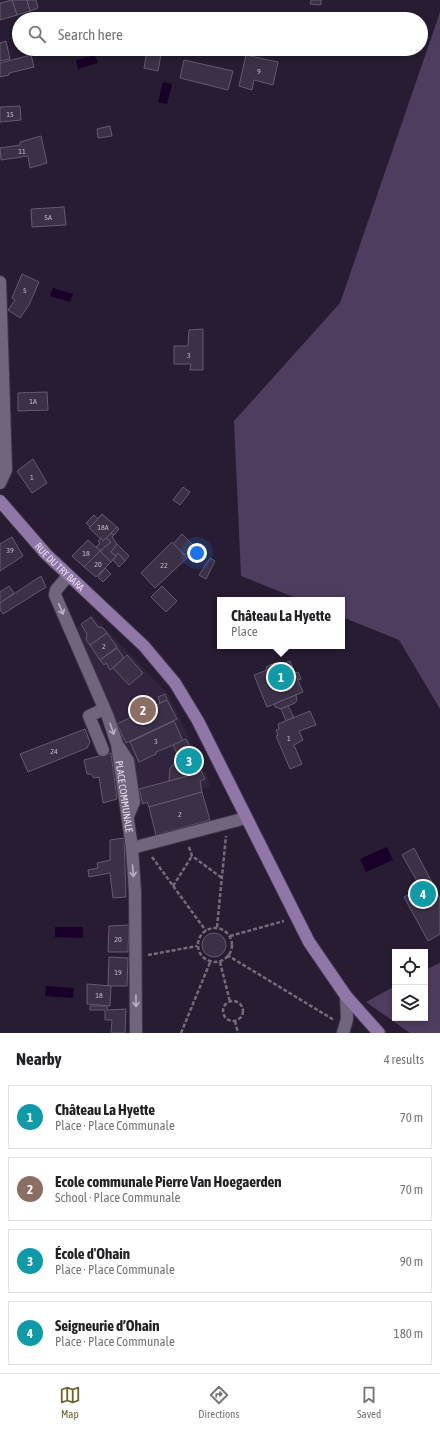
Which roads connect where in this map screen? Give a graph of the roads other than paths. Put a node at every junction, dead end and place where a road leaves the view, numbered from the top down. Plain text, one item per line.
1 (0, 282) edge
2 (0, 483) edge
3 (0, 501) edge
4 (68, 576) junction
5 (104, 709) junction
6 (103, 750) dead end
7 (246, 818) junction
8 (137, 846) junction
9 (346, 996) junction
10 (344, 1028) edge
11 (136, 1033) edge
12 (378, 1033) edge

1 - 2 street
3 - 4 main road, RUE DU TRY BARA
4 -> 5 street, PLACE COMMUNALE
4 - 7 main road, RUE DU TRY BARA
5 - 6 street
5 -> 8 street, PLACE COMMUNALE
7 - 8 street
7 - 9 main road
8 -> 11 street, PLACE COMMUNALE
9 - 10 street
9 - 12 main road

